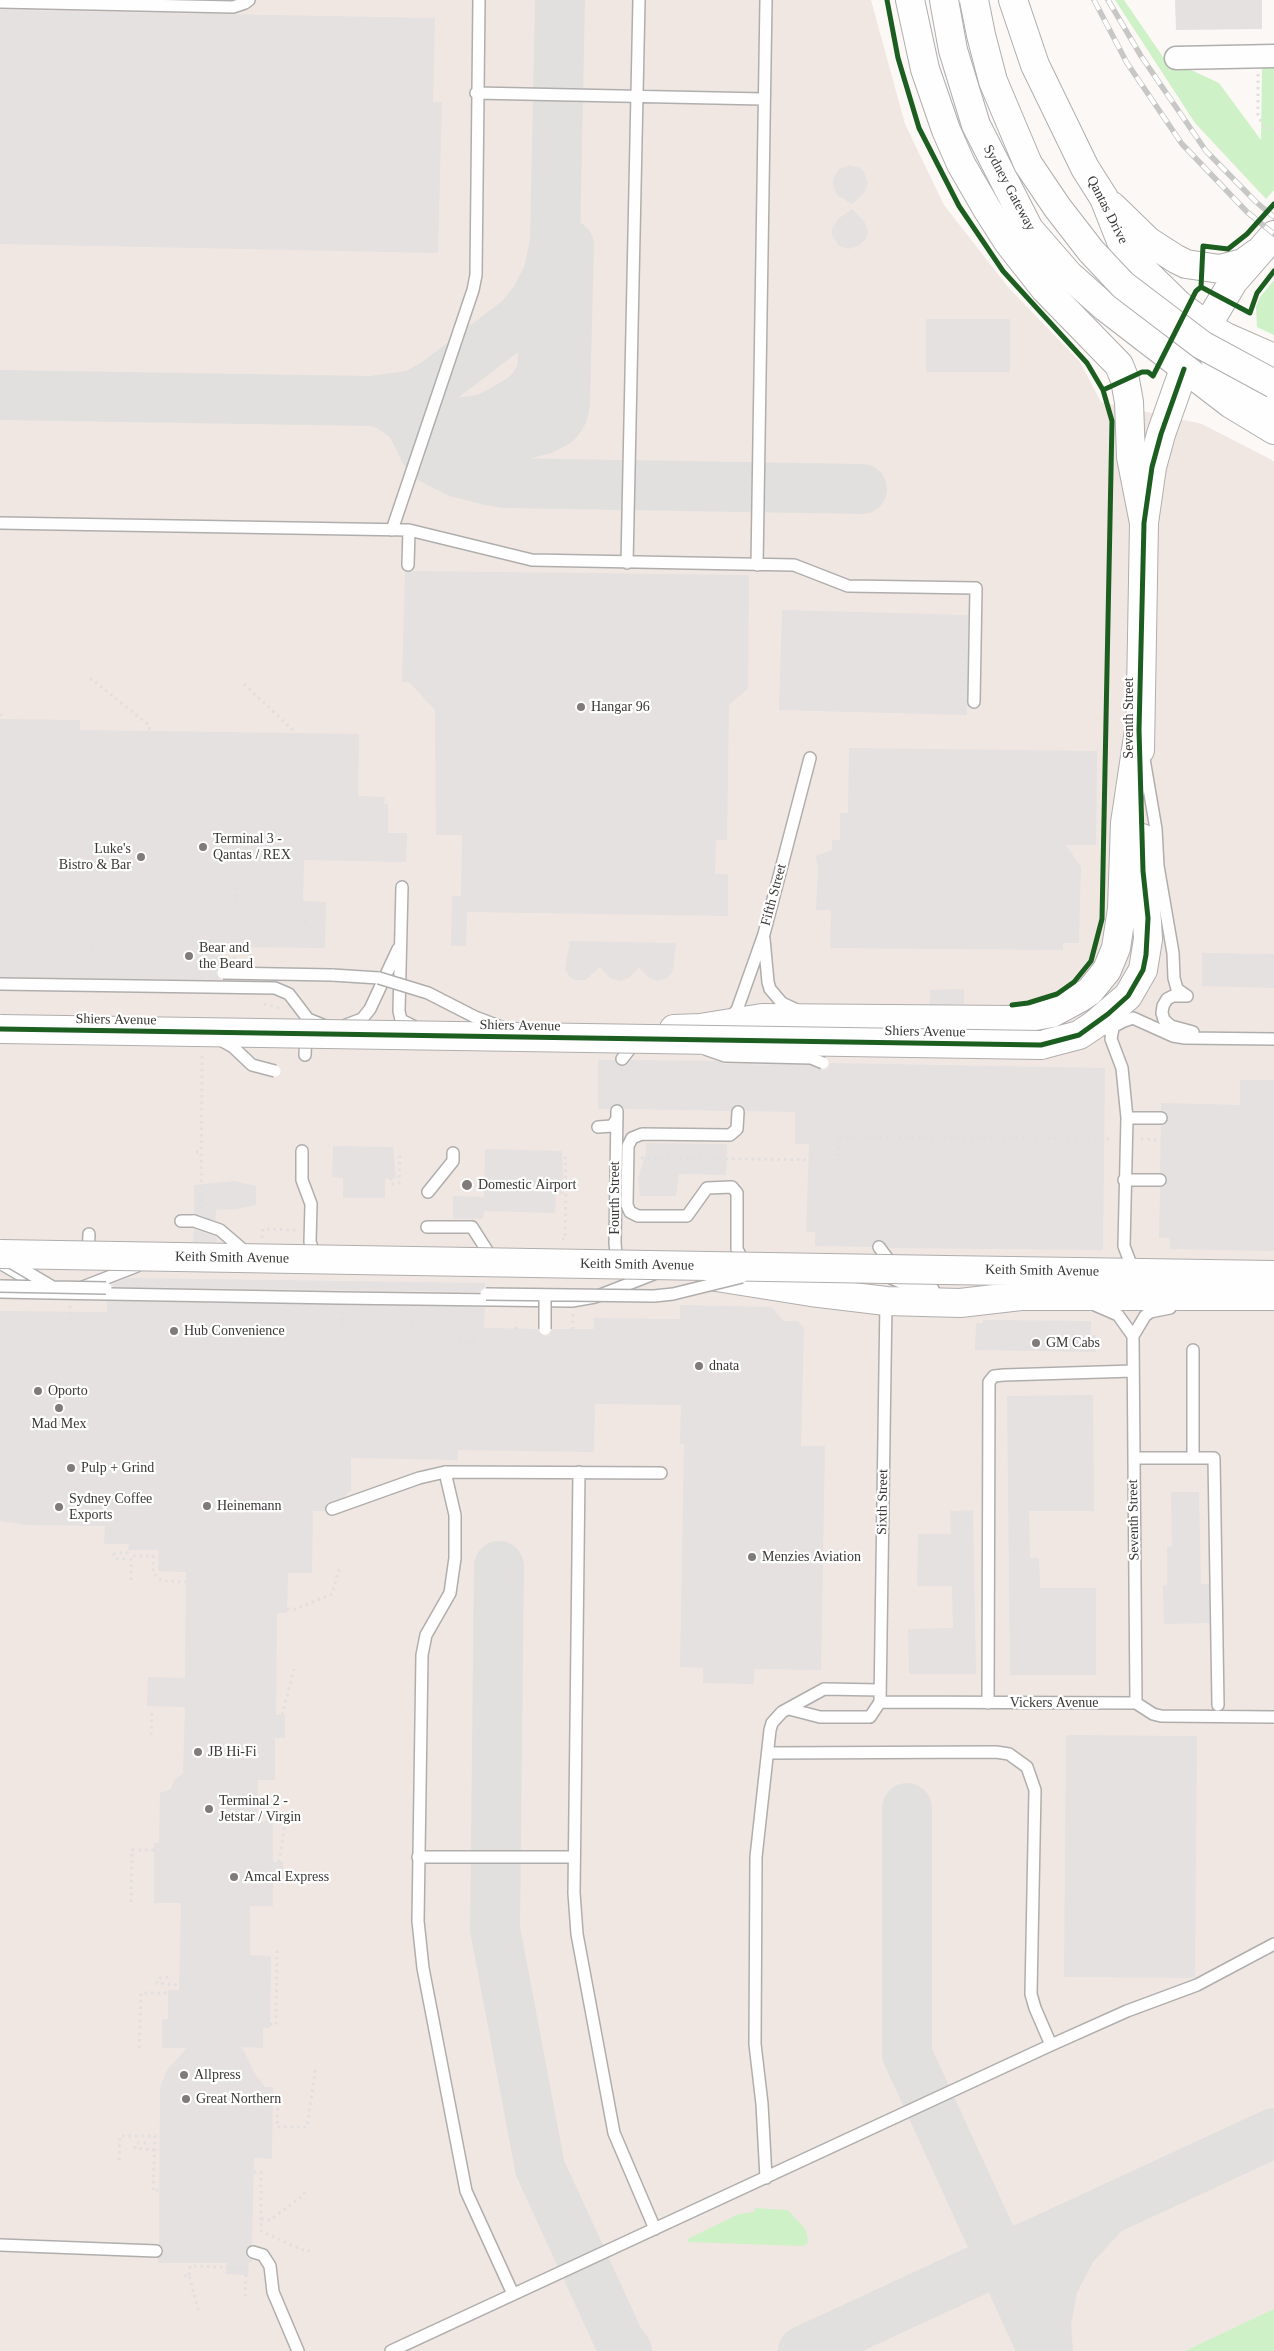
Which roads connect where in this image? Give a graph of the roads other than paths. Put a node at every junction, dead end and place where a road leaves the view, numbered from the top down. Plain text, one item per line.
1 (249, 0) edge
2 (479, 0) edge
3 (638, 0) edge
4 (766, 0) edge
5 (910, 0) edge
6 (944, 0) edge
7 (974, 0) edge
8 (1013, 0) edge
9 (0, 2) edge
10 (1266, 56) edge
11 (1176, 58) dead end
12 (476, 93) junction
13 (637, 97) junction
14 (763, 98) junction
15 (1104, 198) junction
16 (1266, 244) edge
17 (1206, 325) junction
18 (1274, 358) edge
19 (1175, 362) junction
20 (1274, 384) edge
21 (1274, 410) edge
22 (1274, 430) edge
23 (0, 523) edge
24 (1144, 523) junction
25 (392, 530) junction
26 (409, 530) junction
27 (626, 563) junction
28 (408, 565) dead end
29 (757, 565) junction
30 (974, 702) dead end
31 (1139, 730) junction
32 (810, 758) dead end
33 (402, 887) dead end
34 (764, 934) junction
35 (401, 944) junction
36 (223, 973) dead end
37 (0, 984) edge
38 (1133, 1008) junction
39 (762, 1018) junction
40 (826, 1018) junction
41 (0, 1020) edge
42 (722, 1024) junction
43 (329, 1025) junction
44 (413, 1026) junction
45 (1112, 1027) junction
46 (0, 1029) edge
47 (655, 1030) junction
48 (540, 1037) junction
49 (680, 1039) junction
50 (1230, 1039) junction
51 (1274, 1039) edge
52 (202, 1041) junction
53 (1041, 1045) junction
54 (305, 1055) dead end
55 (622, 1059) dead end
56 (739, 1061) dead end
57 (823, 1063) dead end
58 (275, 1071) dead end
59 (738, 1112) dead end
60 (1126, 1118) junction
61 (1161, 1118) dead end
62 (598, 1127) dead end
63 (302, 1151) dead end
64 (453, 1153) dead end
65 (1124, 1180) junction
66 (1160, 1180) dead end
67 (428, 1192) dead end
68 (181, 1221) dead end
69 (427, 1227) dead end
70 (89, 1234) dead end
71 (879, 1248) dead end
72 (0, 1255) edge
73 (269, 1259) junction
74 (0, 1263) edge
75 (88, 1265) junction
76 (137, 1266) junction
77 (792, 1267) junction
78 (335, 1269) junction
79 (501, 1272) junction
80 (1146, 1273) junction
81 (646, 1274) junction
82 (946, 1279) junction
83 (0, 1286) edge
84 (106, 1288) dead end
85 (52, 1290) junction
86 (974, 1290) dead end
87 (0, 1292) edge
88 (1268, 1292) edge
89 (69, 1293) junction
90 (896, 1293) junction
91 (486, 1294) dead end
92 (545, 1295) junction
93 (1021, 1296) junction
94 (1073, 1296) junction
95 (545, 1329) dead end
96 (1132, 1336) junction
97 (1193, 1350) dead end
98 (1133, 1371) junction
99 (1134, 1458) junction
100 (1193, 1458) junction
101 (445, 1472) junction
102 (579, 1472) junction
103 (660, 1473) dead end
104 (332, 1509) dead end
105 (880, 1696) junction
106 (988, 1702) junction
107 (1136, 1703) junction
108 (1218, 1705) dead end
109 (789, 1709) junction
110 (1274, 1717) edge
111 (769, 1753) junction
112 (418, 1857) junction
113 (574, 1857) junction
114 (1274, 1944) edge
115 (1051, 2045) junction
116 (766, 2178) junction
117 (655, 2229) junction
118 (0, 2245) edge
119 (156, 2251) dead end
120 (254, 2252) dead end
121 (513, 2294) junction
122 (298, 2351) edge
123 (392, 2351) edge

1 - 9 lane
2 - 12 lane
3 - 13 lane
4 - 14 lane
5 - 24 main road
6 - 19 main road, Sydney Gateway
7 - 20 main road, bridge
8 - 15 main road, Qantas Drive
10 - 11 street
12 - 13 lane
12 - 25 lane
13 - 14 lane
13 - 27 lane
14 - 29 lane
15 - 16 main road
15 - 17 main road, Qantas Drive
16 - 17 main road, Seventh Street
17 - 18 main road, Qantas Drive
17 - 19 main road, Seventh Street
17 - 21 main road
19 - 22 main road
19 - 24 main road, Seventh Street
23 - 25 lane
24 - 31 main road, Seventh Street
25 - 26 lane
26 - 27 lane
26 - 28 lane
27 - 29 lane
29 - 30 lane
31 - 38 main road, Seventh Street
31 - 40 main road, Shiers Avenue
31 - 50 lane
32 - 34 lane, Fifth Street
33 - 35 lane
34 - 40 lane
34 - 42 lane, Fifth Street
35 - 43 lane
35 - 44 lane
36 - 48 lane, bridge
37 - 43 lane
38 - 45 lane
38 - 45 lane, Seventh Street
38 - 50 lane
38 - 53 main road, Seventh Street
39 - 40 main road, Shiers Avenue
39 - 42 main road, Shiers Avenue
39 - 56 lane
41 - 43 main road, Shiers Avenue
42 - 47 main road, Shiers Avenue
43 - 44 main road, Shiers Avenue
43 - 54 lane
44 - 47 main road, Shiers Avenue
45 - 53 lane
45 - 60 lane
46 - 52 main road, Shiers Avenue, bridge
47 - 55 lane
48 - 49 main road, Shiers Avenue, bridge
48 - 52 main road, Shiers Avenue, bridge
49 - 53 main road, Shiers Avenue, bridge
49 - 57 lane, bridge
50 - 51 lane
52 - 58 lane, bridge
59 - 90 lane
60 - 61 lane
60 - 65 lane
62 - 81 lane, Fourth Street
63 - 78 lane
64 - 67 lane
65 - 66 lane
65 - 80 lane
68 - 73 lane, bridge
69 - 79 lane
70 - 75 lane
71 - 90 lane
72 - 73 main road, Keith Smith Avenue, bridge
72 - 85 lane, bridge
73 - 77 main road, Keith Smith Avenue, bridge
74 - 75 main road, Keith Smith Avenue
74 - 85 lane
75 - 76 main road, Keith Smith Avenue
76 - 78 main road, Keith Smith Avenue
76 - 89 lane
77 - 82 main road, Keith Smith Avenue, bridge
77 - 92 lane, bridge
78 - 79 main road, Keith Smith Avenue
79 - 81 main road, Keith Smith Avenue
80 - 82 main road, Keith Smith Avenue
80 - 88 main road, Keith Smith Avenue
81 - 89 lane
81 - 90 main road, Keith Smith Avenue
82 - 90 lane
83 - 85 lane, bridge
84 - 85 lane, bridge
85 - 87 lane
85 - 89 lane
86 - 93 lane
88 - 94 main road, Keith Smith Avenue
88 - 96 lane
90 - 93 main road, Keith Smith Avenue
90 - 105 lane, Sixth Street
91 - 92 lane, bridge
92 - 95 lane, bridge
93 - 94 main road, Keith Smith Avenue
94 - 96 lane
96 - 98 lane, Seventh Street
97 - 100 lane
98 - 99 lane, Seventh Street
98 - 106 lane
99 - 100 lane
99 - 107 lane, Seventh Street
100 - 108 lane
101 - 102 lane
101 - 104 lane
101 - 112 lane
102 - 103 lane
102 - 113 lane
105 - 106 lane, Vickers Avenue
105 - 109 lane, Vickers Avenue
105 - 109 lane
106 - 107 lane, Vickers Avenue
107 - 110 lane, Vickers Avenue
109 - 111 lane, Vickers Avenue
111 - 115 lane
111 - 116 lane, Vickers Avenue
112 - 113 lane
112 - 121 lane
113 - 117 lane
114 - 115 lane
115 - 116 lane
116 - 117 lane
117 - 121 lane
118 - 119 lane
120 - 122 lane
121 - 123 lane

